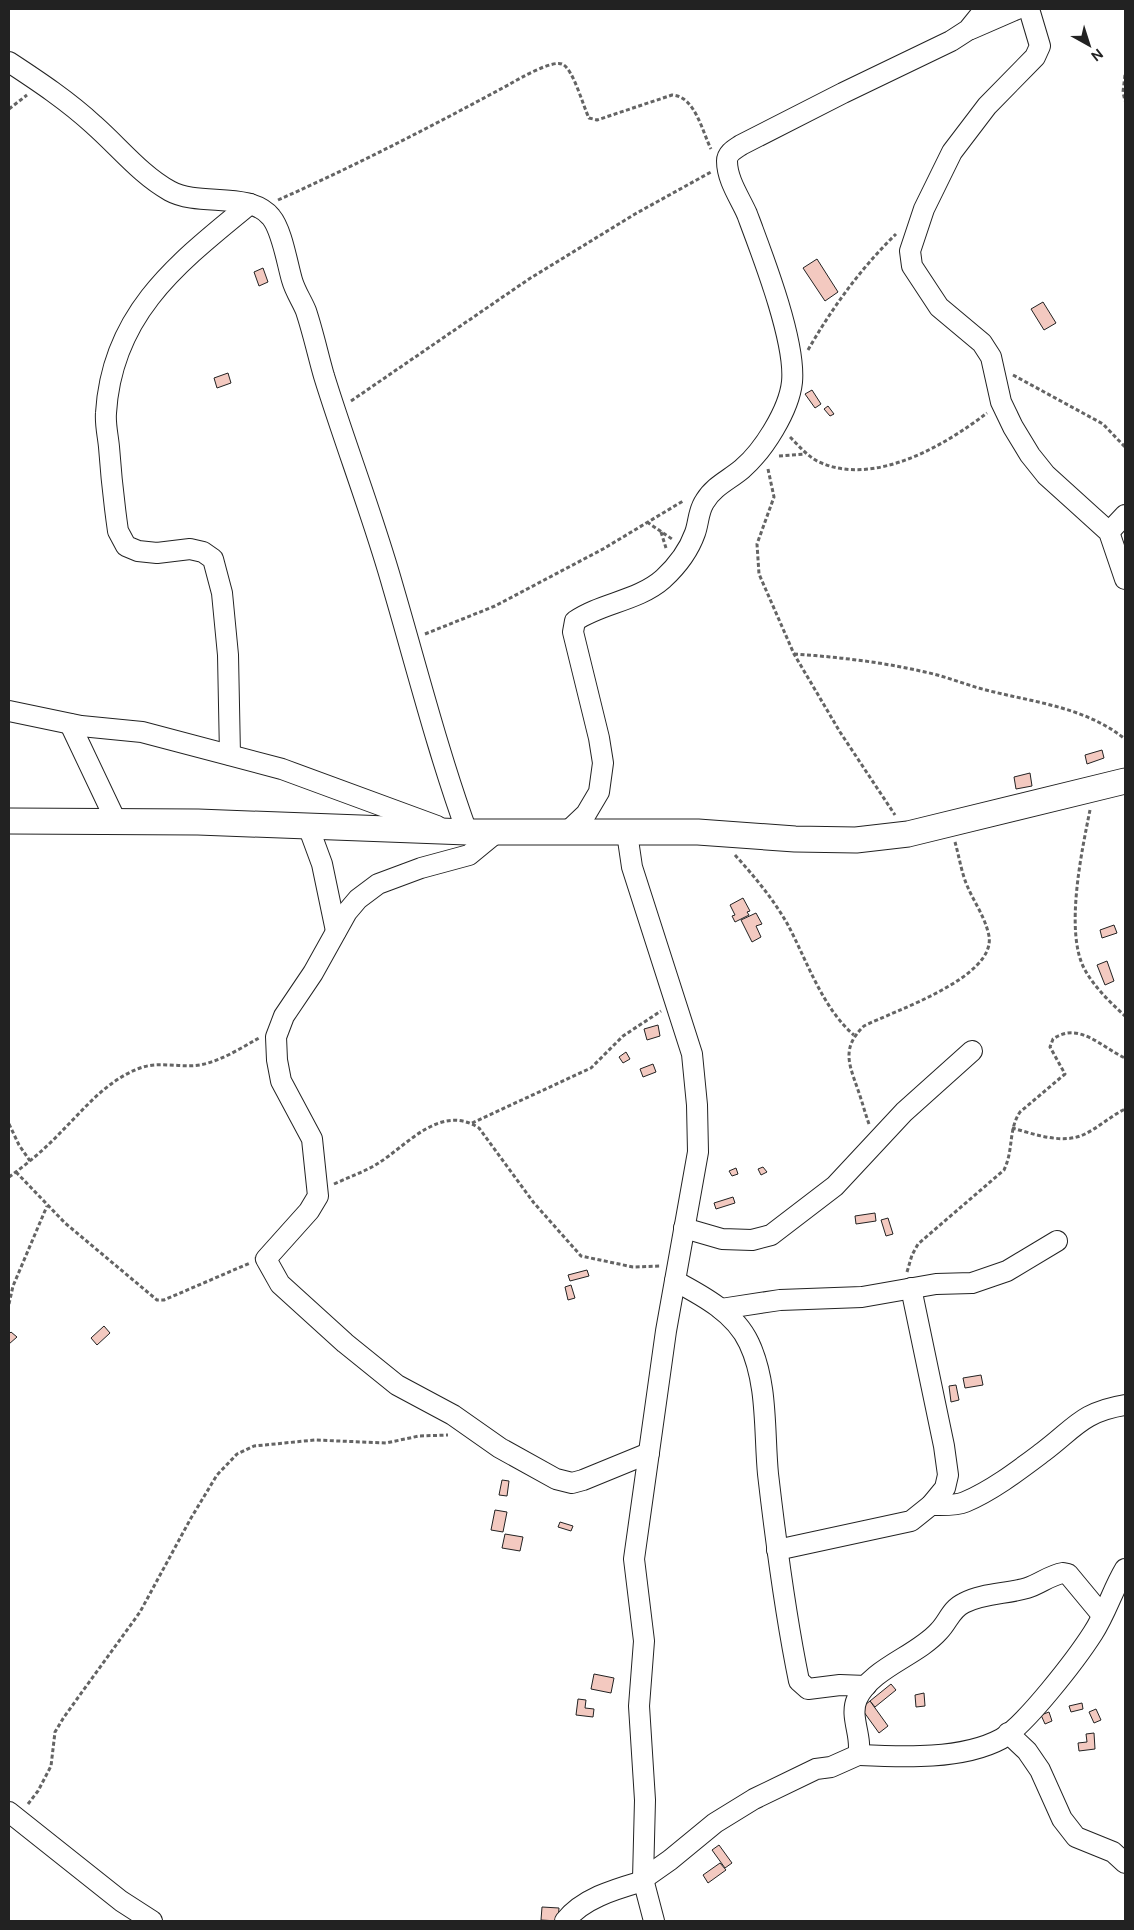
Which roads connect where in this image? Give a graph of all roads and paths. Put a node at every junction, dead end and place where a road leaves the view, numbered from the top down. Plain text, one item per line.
1 (985, 9) edge
2 (1017, 9) edge
3 (1029, 9) edge
4 (968, 30) junction
5 (9, 62) edge
6 (1125, 75) edge
7 (1125, 101) edge
8 (726, 168) junction
9 (254, 206) junction
10 (901, 228) dead end
11 (992, 362) junction
12 (792, 382) junction
13 (1001, 402) junction
14 (336, 411) junction
15 (780, 418) junction
16 (1125, 447) edge
17 (765, 460) dead end
18 (717, 486) junction
19 (1125, 515) edge
20 (647, 522) junction
21 (1109, 532) junction
22 (687, 549) junction
23 (1125, 579) edge
24 (408, 641) junction
25 (794, 654) junction
26 (9, 711) edge
27 (70, 724) junction
28 (1125, 738) edge
29 (230, 755) junction
30 (1125, 782) edge
31 (1094, 790) junction
32 (9, 821) edge
33 (116, 821) junction
34 (951, 824) junction
35 (308, 826) junction
36 (460, 832) junction
37 (497, 832) junction
38 (567, 832) junction
39 (627, 833) junction
40 (716, 834) junction
41 (908, 834) junction
42 (336, 932) junction
43 (674, 1003) junction
44 (1125, 1016) edge
45 (280, 1026) junction
46 (854, 1035) junction
47 (972, 1051) dead end
48 (1125, 1058) edge
49 (1125, 1109) edge
50 (471, 1123) junction
51 (9, 1124) edge
52 (1012, 1128) junction
53 (876, 1144) junction
54 (30, 1160) junction
55 (16, 1172) junction
56 (9, 1177) edge
57 (318, 1190) junction
58 (47, 1206) junction
59 (684, 1228) junction
60 (1057, 1241) dead end
61 (266, 1259) junction
62 (676, 1273) junction
63 (907, 1288) junction
64 (9, 1304) edge
65 (721, 1309) junction
66 (1125, 1405) edge
67 (479, 1434) junction
68 (649, 1453) junction
69 (931, 1505) junction
70 (777, 1550) junction
71 (1125, 1569) edge
72 (1102, 1614) junction
73 (866, 1686) junction
74 (1008, 1733) junction
75 (858, 1755) junction
76 (13, 1815) edge
77 (1125, 1863) edge
78 (643, 1880) junction
79 (152, 1921) edge
80 (565, 1921) edge
81 (654, 1921) edge

1 - 4 street
2 - 4 street
3 - 11 street
4 - 8 street
5 - 9 street
6 - 7 path
8 - 9 path
8 - 12 street
8 - 14 path
9 - 14 street
9 - 29 street
10 - 12 path
11 - 13 street
11 - 16 path
12 - 15 street
13 - 15 path
13 - 21 street
14 - 24 street
15 - 18 street
17 - 25 path
18 - 20 path
18 - 22 street
19 - 21 street
20 - 22 path
20 - 24 path
21 - 23 street
22 - 38 street
24 - 36 street
25 - 28 path
25 - 41 path
26 - 27 street
27 - 29 street
27 - 33 street
29 - 36 street
30 - 31 main road
31 - 34 main road
31 - 44 path
32 - 33 main road
33 - 35 main road
34 - 41 main road
34 - 46 path
35 - 36 main road
35 - 42 street
36 - 37 main road
37 - 38 main road
37 - 42 street
38 - 39 main road
39 - 40 main road
39 - 43 street
40 - 41 main road
40 - 46 path
42 - 45 street
43 - 50 path
43 - 59 street
45 - 54 path
45 - 57 street
46 - 53 path
47 - 53 street
48 - 52 path
49 - 52 path
50 - 57 path
50 - 62 path
51 - 54 path
52 - 63 path
53 - 59 street
54 - 55 path
55 - 56 path
55 - 58 path
57 - 61 street
58 - 61 path
58 - 64 path
59 - 62 street
60 - 63 street
61 - 67 street
62 - 65 street
62 - 68 street
63 - 65 street
63 - 69 street
65 - 70 street
66 - 69 street
67 - 68 street
67 - 76 path
68 - 78 street
69 - 70 street
70 - 73 street
71 - 72 street
72 - 73 street
72 - 74 street
73 - 75 street
74 - 75 street
74 - 77 street
75 - 78 street
76 - 79 street
78 - 80 street
78 - 81 street

